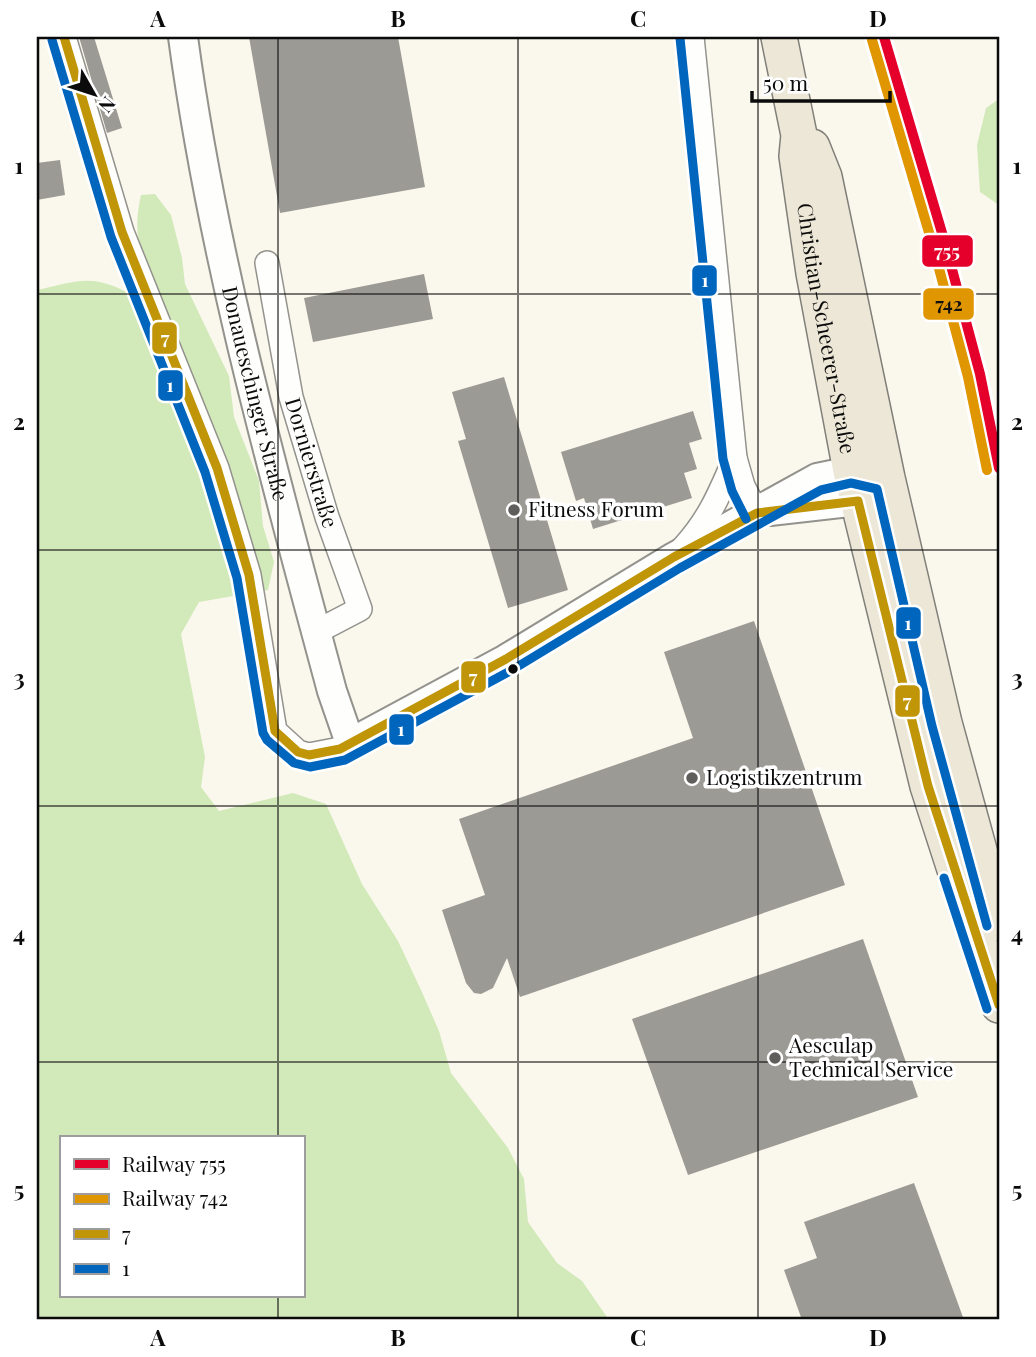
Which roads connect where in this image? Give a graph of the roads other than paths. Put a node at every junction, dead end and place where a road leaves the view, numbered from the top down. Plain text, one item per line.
1 (64, 37) edge
2 (183, 37) edge
3 (692, 37) edge
4 (779, 37) edge
5 (800, 135) junction
6 (267, 263) dead end
7 (735, 458) junction
8 (887, 478) junction
9 (855, 486) junction
10 (757, 513) junction
11 (674, 557) junction
12 (316, 632) junction
13 (350, 743) junction
14 (999, 923) edge
15 (999, 1005) edge

1 - 13 street
2 - 12 street, Donaueschinger Straße
3 - 7 street
4 - 5 main road, Christian-Scheerer-Straße
5 - 8 main road, Christian-Scheerer-Straße
5 - 9 main road, Christian-Scheerer-Straße
6 - 12 street, Dornierstraße
7 - 10 street
7 - 11 street
8 - 9 street
8 - 14 main road, Christian-Scheerer-Straße
9 - 10 street
9 - 15 main road, Christian-Scheerer-Straße
10 - 11 street
11 - 13 street
12 - 13 street, Donaueschinger Straße

